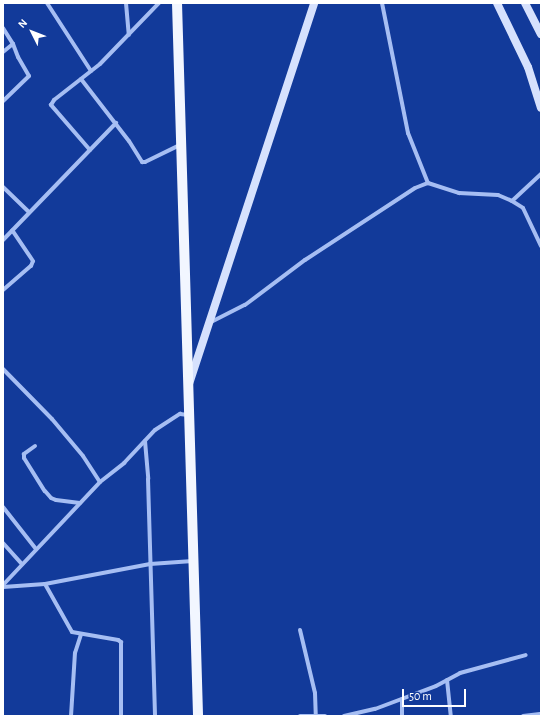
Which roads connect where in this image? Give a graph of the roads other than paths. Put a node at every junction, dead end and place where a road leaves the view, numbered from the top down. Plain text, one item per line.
1 (46, 3) edge
2 (126, 3) edge
3 (159, 3) edge
4 (178, 3) edge
5 (314, 3) edge
6 (382, 3) edge
7 (498, 3) edge
8 (525, 3) edge
9 (3, 28) edge
10 (129, 34) junction
11 (541, 34) edge
12 (13, 44) junction
13 (3, 52) edge
14 (91, 71) junction
15 (81, 79) junction
16 (3, 100) edge
17 (541, 108) edge
18 (116, 123) junction
19 (182, 144) junction
20 (90, 150) junction
21 (541, 174) edge
22 (428, 183) junction
23 (3, 187) edge
24 (512, 201) junction
25 (29, 212) junction
26 (12, 230) junction
27 (3, 240) edge
28 (541, 246) edge
29 (3, 290) edge
30 (211, 322) junction
31 (3, 369) edge
32 (188, 387) junction
33 (189, 416) junction
34 (145, 440) junction
35 (35, 446) dead end
36 (100, 482) junction
37 (80, 503) junction
38 (3, 507) edge
39 (3, 543) edge
40 (36, 549) junction
41 (193, 561) junction
42 (22, 564) junction
43 (150, 564) junction
44 (45, 584) junction
45 (3, 586) edge
46 (300, 630) dead end
47 (81, 634) junction
48 (526, 655) dead end
49 (447, 680) junction
50 (402, 699) junction
51 (367, 714) edge
52 (540, 714) dead end
53 (316, 715) edge
54 (71, 716) edge
55 (121, 716) edge
56 (155, 716) edge
57 (198, 716) edge
58 (300, 716) edge
59 (325, 716) edge
60 (344, 716) edge
61 (402, 716) edge
62 (451, 716) edge
63 (523, 716) edge

1 - 14 street
2 - 10 street
3 - 10 street
4 - 19 main road
5 - 30 main road
6 - 22 street
7 - 17 main road
8 - 11 main road
9 - 12 street
10 - 14 street
12 - 13 street
12 - 16 street
14 - 15 street
15 - 18 street
15 - 20 street
18 - 19 street
18 - 20 street
19 - 32 main road
20 - 25 street
21 - 24 street
22 - 24 street
22 - 30 street
23 - 25 street
24 - 28 street
25 - 26 street
26 - 27 street
26 - 29 street
30 - 32 main road
31 - 36 street
32 - 33 main road
33 - 34 street
33 - 41 main road
34 - 36 street
34 - 43 street
35 - 37 street
36 - 37 street
37 - 40 street
38 - 40 street
39 - 42 street
40 - 42 street
41 - 43 street
41 - 57 main road
42 - 45 street
43 - 44 street
43 - 56 street
44 - 45 street
44 - 47 street
46 - 53 street
47 - 54 street
47 - 55 street
48 - 49 street
49 - 50 street
49 - 62 street
50 - 51 street
50 - 61 street
51 - 60 street
52 - 63 street
53 - 58 street
53 - 59 street

